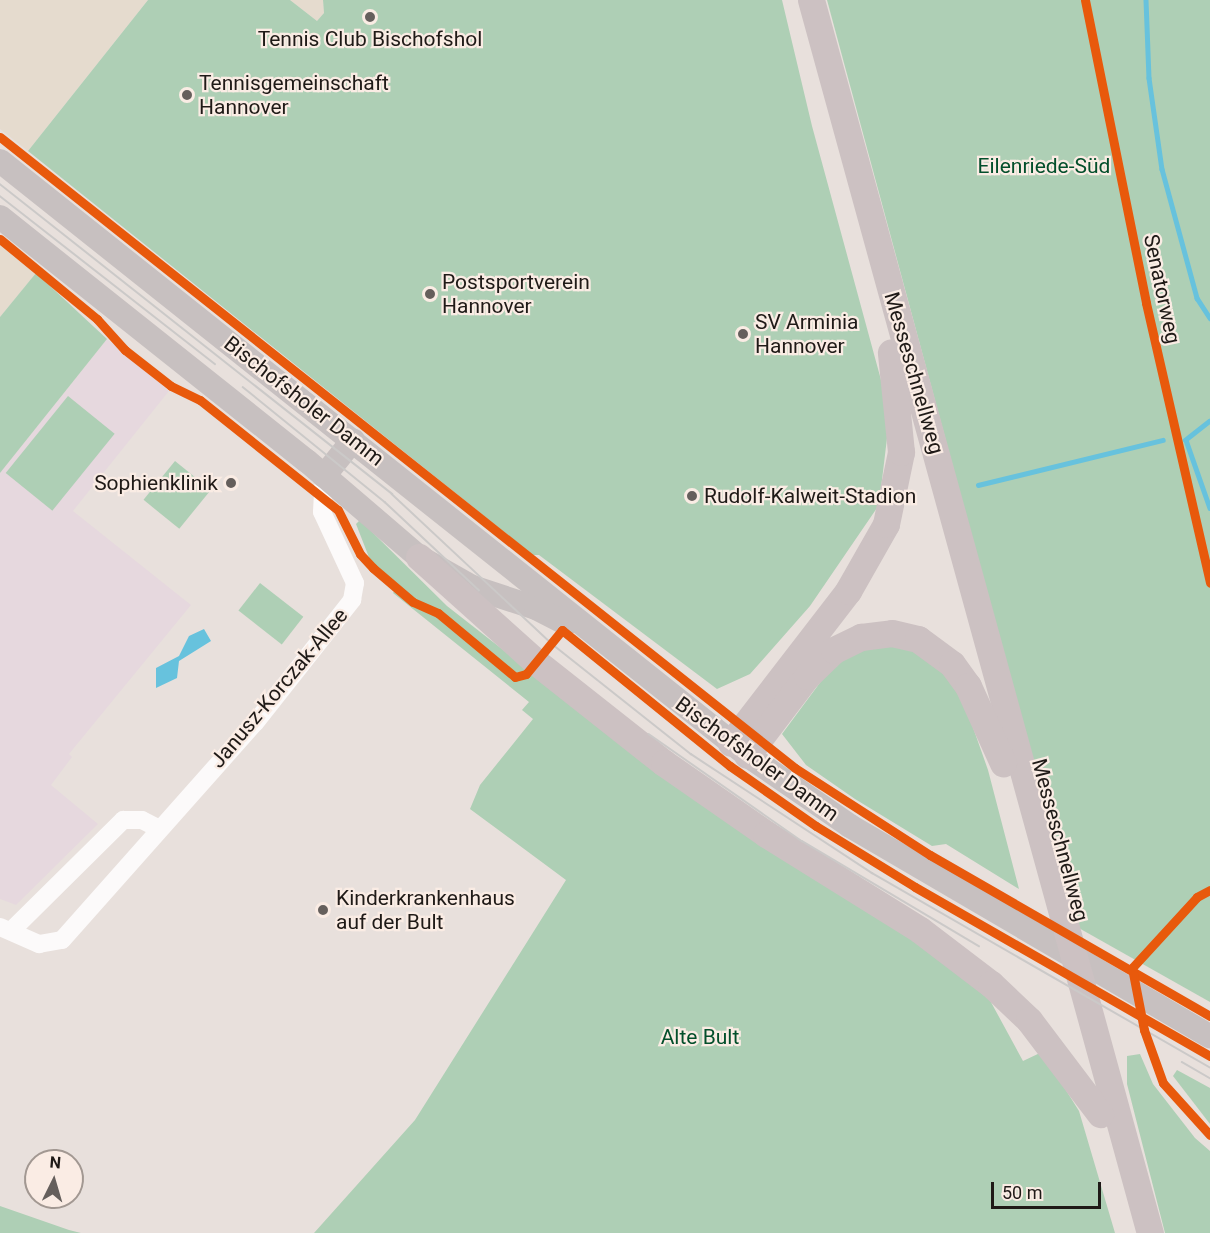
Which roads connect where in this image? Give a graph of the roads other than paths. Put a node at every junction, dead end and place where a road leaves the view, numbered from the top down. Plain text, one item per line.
1 (794, 0) edge
2 (811, 0) edge
3 (0, 161) edge
4 (0, 217) edge
5 (891, 353) junction
6 (353, 440) junction
7 (324, 476) junction
8 (419, 557) junction
9 (604, 645) junction
10 (739, 749) junction
11 (1003, 763) junction
12 (158, 828) junction
13 (6, 929) edge
14 (1210, 1036) edge
15 (1100, 1114) junction
16 (1132, 1233) edge
17 (1150, 1233) edge

1 - 5 highway, Messeschnellweg
2 - 17 highway, Messeschnellweg
3 - 6 main road, Bischofsholer Damm
4 - 7 main road, Bischofsholer Damm
5 - 10 highway
5 - 11 highway, Messeschnellweg
6 - 7 main road
6 - 9 main road, Bischofsholer Damm
7 - 8 main road, Bischofsholer Damm
7 - 12 street, Janusz-Korczak-Allee
8 - 9 main road, Bischofsholer Damm
8 - 15 highway
9 - 10 main road, Bischofsholer Damm
10 - 11 highway
10 - 14 main road, Bischofsholer Damm
11 - 15 highway, Messeschnellweg
12 - 13 street, Janusz-Korczak-Allee
12 - 13 street, Janusz-Korczak-Allee
15 - 16 highway, Messeschnellweg

